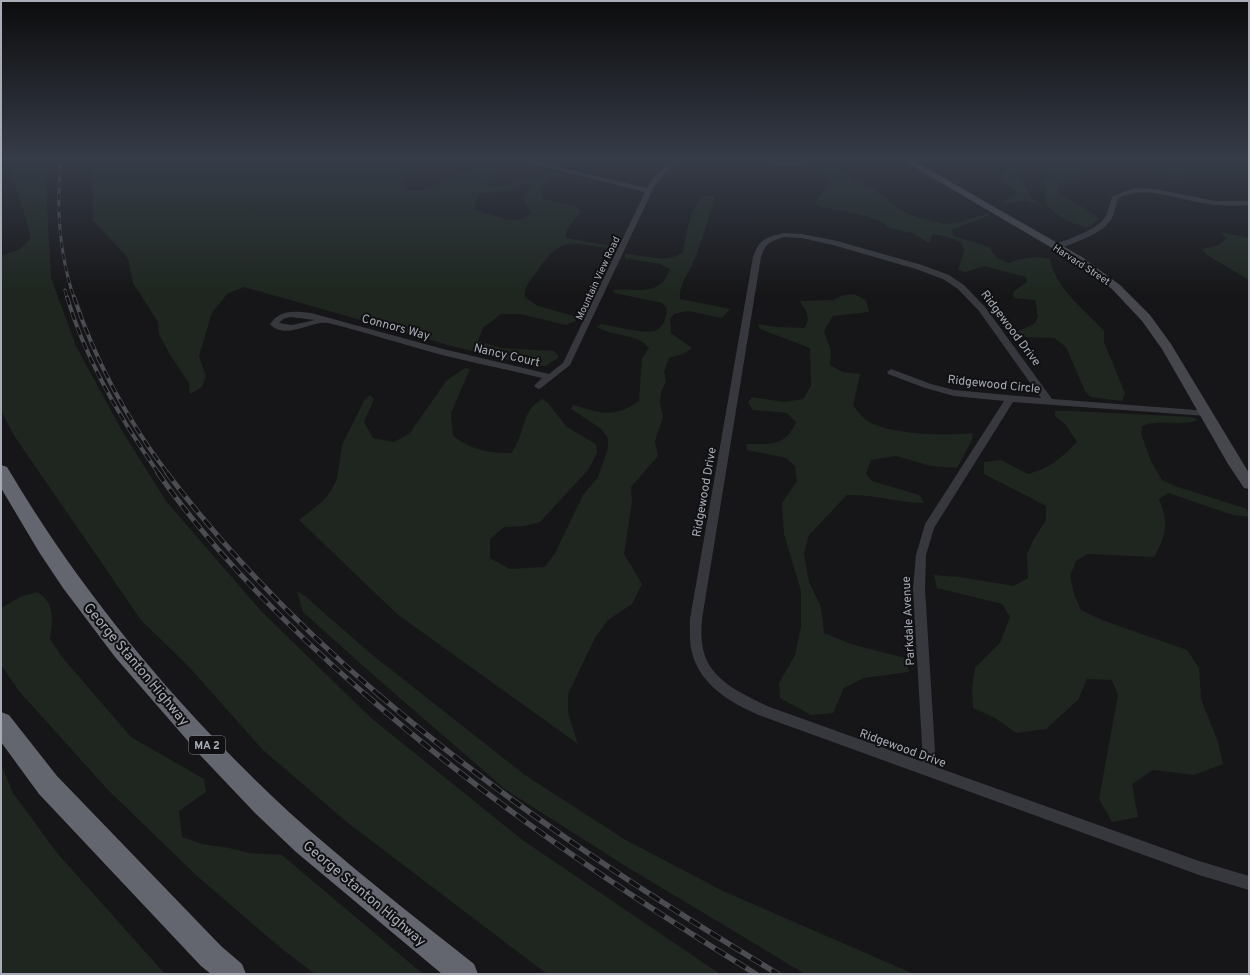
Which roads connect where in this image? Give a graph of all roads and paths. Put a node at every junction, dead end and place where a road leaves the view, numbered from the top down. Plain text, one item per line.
1 (643, 204) edge
2 (982, 204) edge
3 (1112, 204) edge
4 (1057, 247) junction
5 (326, 320) junction
6 (459, 356) joint
7 (891, 372) dead end
8 (550, 378) junction
9 (538, 386) dead end
10 (1010, 398) junction
11 (1049, 402) junction
12 (1206, 413) junction
13 (1, 472) edge
14 (1241, 473) junction
15 (1249, 484) edge
16 (1249, 491) edge
17 (1, 723) edge
18 (930, 771) junction
19 (1249, 883) edge
20 (232, 974) edge
21 (464, 974) edge

1 - 8 street, Mountain View Road
2 - 4 main road, Harvard Street
3 - 4 street
4 - 12 main road, Harvard Street
5 - 5 street, Connors Way
5 - 6 street, Connors Way
6 - 8 street, Nancy Court
7 - 10 street, Ridgewood Circle
8 - 9 street, Mountain View Road
10 - 11 street, Ridgewood Circle
10 - 18 street, Parkdale Avenue
11 - 12 street
11 - 18 street, Ridgewood Drive
12 - 14 main road, Harvard Street
13 - 21 highway, George Stanton Highway / MA 2
14 - 15 main road, Harvard Street
14 - 16 street
17 - 20 highway
18 - 19 street, Ridgewood Drive

